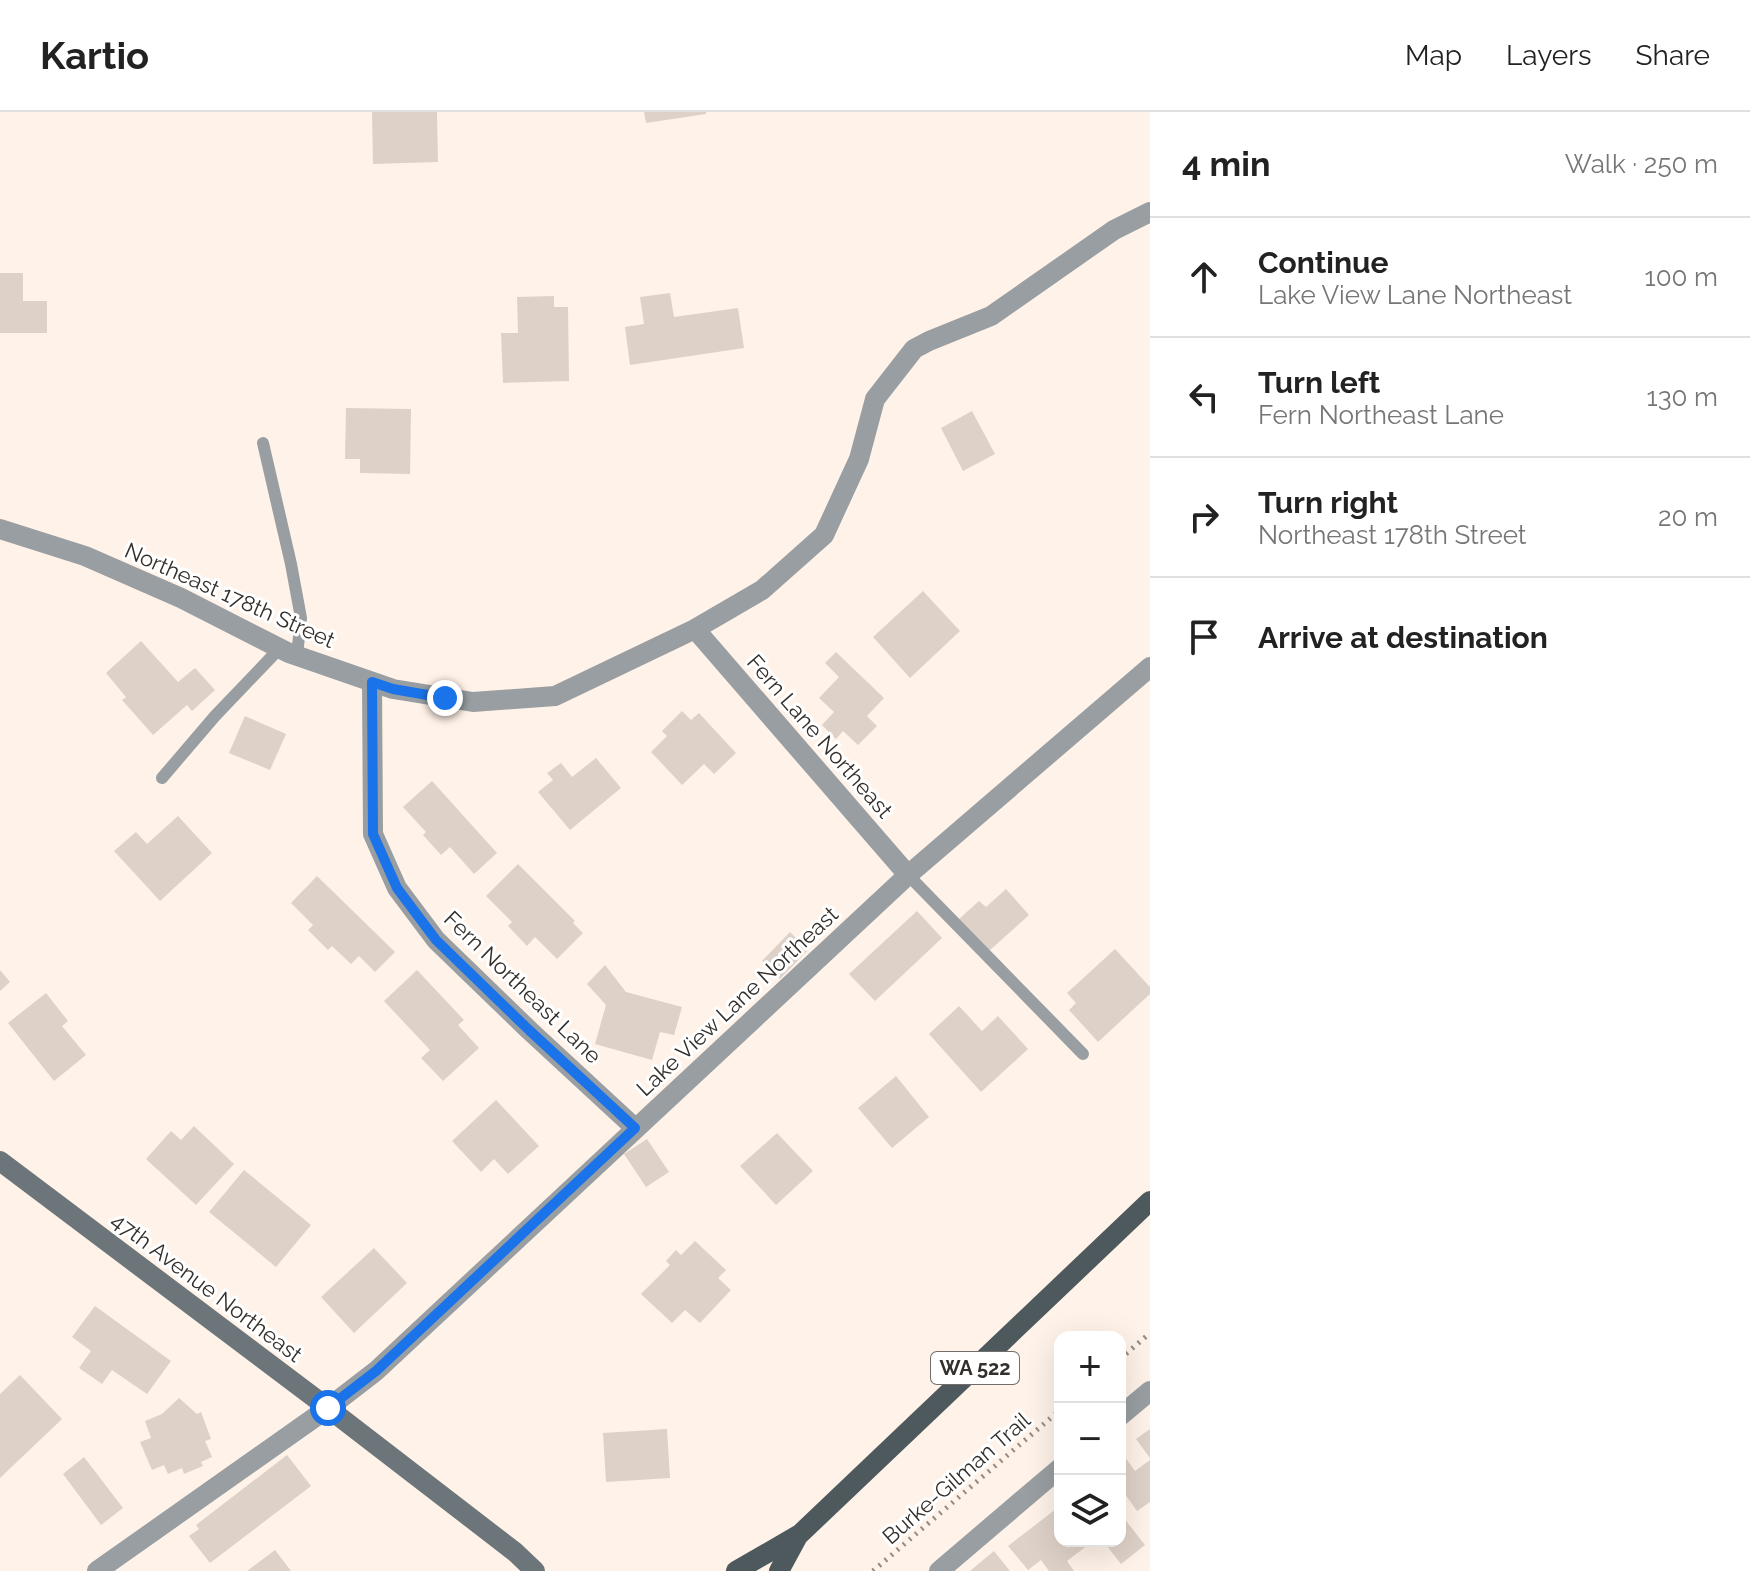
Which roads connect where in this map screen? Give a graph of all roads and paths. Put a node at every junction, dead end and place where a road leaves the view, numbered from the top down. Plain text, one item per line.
1 (1150, 212) edge
2 (263, 443) dead end
3 (0, 529) edge
4 (695, 629) junction
5 (288, 652) junction
6 (1150, 667) edge
7 (372, 682) junction
8 (162, 778) dead end
9 (908, 875) junction
10 (1083, 1054) dead end
11 (635, 1128) junction
12 (0, 1161) edge
13 (1150, 1201) edge
14 (1150, 1333) edge
15 (1126, 1354) edge
16 (1150, 1391) edge
17 (328, 1408) junction
18 (1126, 1411) edge
19 (1054, 1415) edge
20 (1054, 1473) edge
21 (800, 1534) junction
22 (97, 1571) edge
23 (535, 1571) edge
24 (736, 1571) edge
25 (779, 1571) edge
26 (873, 1571) edge
27 (939, 1571) edge

1 - 4 street, Northeast 178th Street
2 - 5 lane
3 - 5 street, Northeast 178th Street
4 - 7 street, Northeast 178th Street
4 - 9 street, Fern Lane Northeast
5 - 7 street, Northeast 178th Street
5 - 8 lane
6 - 9 street, Lake View Lane Northeast
7 - 11 street, Fern Northeast Lane
9 - 10 lane
9 - 11 street, Lake View Lane Northeast
11 - 17 street, Lake View Lane Northeast
12 - 17 street, 47th Avenue Northeast
13 - 21 main road, WA 522
14 - 15 path
16 - 18 street
17 - 22 street, Lake View Lane Northeast
17 - 23 street, 47th Avenue Northeast
19 - 26 path, Burke-Gilman Trail
20 - 27 street
21 - 24 main road, WA 522
21 - 25 main road, WA 522

